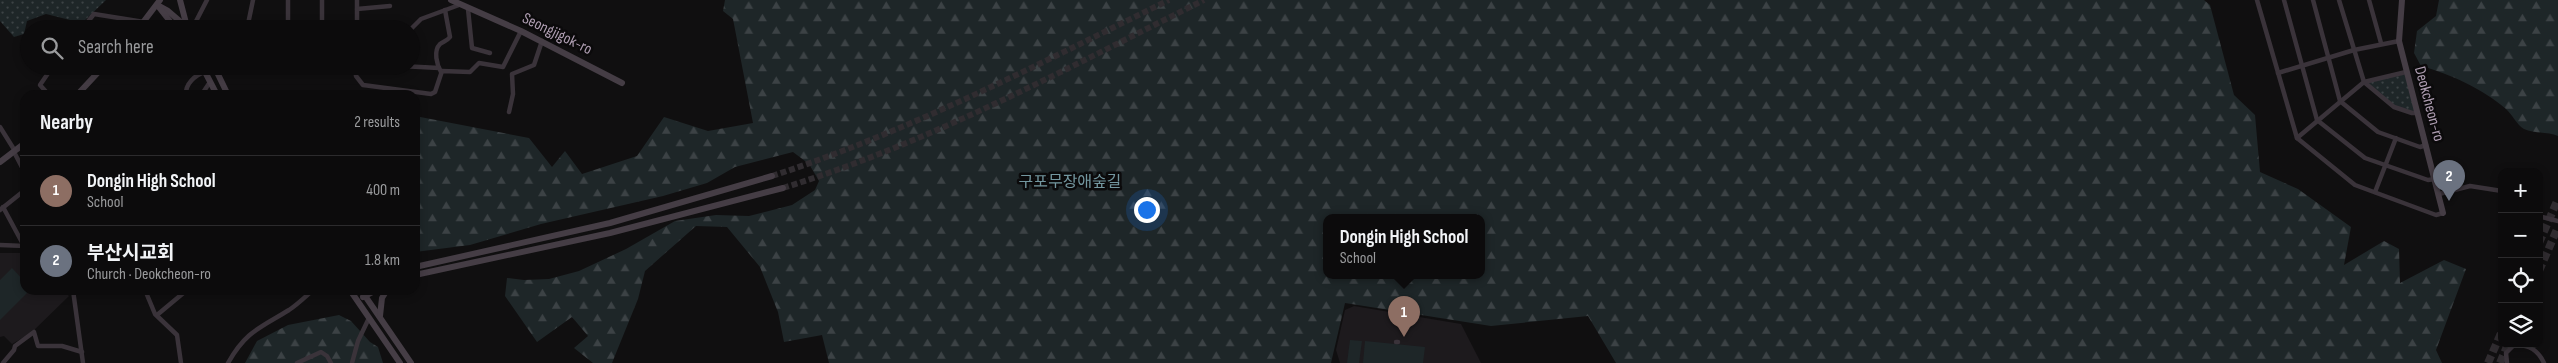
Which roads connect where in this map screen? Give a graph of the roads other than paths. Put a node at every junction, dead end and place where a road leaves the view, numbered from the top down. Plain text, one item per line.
1 (180, 0) edge
2 (207, 0) edge
3 (253, 0) edge
4 (288, 0) edge
5 (322, 0) edge
6 (357, 0) edge
7 (451, 0) edge
8 (2257, 0) edge
9 (2284, 0) edge
10 (2313, 0) edge
11 (2339, 0) edge
12 (2369, 0) edge
13 (2402, 0) edge
14 (159, 3) edge
15 (459, 5) junction
16 (390, 6) dead end
17 (357, 9) junction
18 (468, 9) junction
19 (445, 10) junction
20 (89, 20) edge
21 (121, 20) edge
22 (147, 20) edge
23 (170, 20) edge
24 (179, 20) edge
25 (184, 20) edge
26 (195, 20) edge
27 (249, 20) edge
28 (288, 20) edge
29 (322, 20) edge
30 (357, 20) edge
31 (420, 20) edge
32 (521, 31) junction
33 (542, 41) junction
34 (2399, 41) junction
35 (2381, 43) junction
36 (2354, 50) junction
37 (490, 54) dead end
38 (2329, 57) junction
39 (2303, 65) junction
40 (420, 68) edge
41 (440, 70) junction
42 (2406, 72) junction
43 (2278, 73) junction
44 (47, 75) edge
45 (96, 75) edge
46 (196, 75) edge
47 (206, 75) edge
48 (218, 75) edge
49 (356, 75) edge
50 (210, 82) junction
51 (2364, 82) junction
52 (622, 83) dead end
53 (45, 90) edge
54 (82, 90) edge
55 (186, 90) edge
56 (205, 90) edge
57 (214, 90) edge
58 (226, 90) edge
59 (404, 90) edge
60 (420, 92) edge
61 (2340, 101) junction
62 (509, 112) dead end
63 (2417, 112) junction
64 (2317, 120) junction
65 (0, 127) edge
66 (2296, 138) junction
67 (2396, 138) junction
68 (2426, 145) junction
69 (20, 147) edge
70 (14, 152) junction
71 (0, 162) edge
72 (20, 163) edge
73 (2386, 165) junction
74 (772, 176) tunnel mouth
75 (2435, 179) junction
76 (783, 188) tunnel mouth
77 (2498, 190) edge
78 (2375, 192) junction
79 (20, 194) edge
80 (2439, 194) junction
81 (2, 208) edge
82 (2443, 213) joint
83 (2543, 217) edge
84 (2558, 221) edge
85 (20, 238) edge
86 (0, 245) edge
87 (20, 246) edge
88 (420, 266) edge
89 (420, 274) edge
90 (74, 295) edge
91 (147, 295) edge
92 (181, 295) edge
93 (307, 295) edge
94 (353, 295) edge
95 (365, 295) edge
96 (384, 295) edge
97 (157, 315) junction
98 (380, 316) junction
99 (370, 318) junction
100 (82, 352) junction
101 (4, 363) edge
102 (84, 363) edge
103 (181, 363) edge
104 (228, 363) edge
105 (297, 363) edge
106 (331, 363) edge
107 (352, 363) edge
108 (400, 363) edge
109 (411, 363) edge
110 (2507, 363) edge
111 (2544, 363) edge

1 - 25 main road
2 - 26 street
3 - 27 street
4 - 28 street
5 - 29 street
6 - 17 street
7 - 15 main road, Seongjigok-ro
8 - 43 street
9 - 39 street
10 - 38 street
11 - 36 street
12 - 35 street
13 - 34 main road, Deokcheon-ro
14 - 22 main road
14 - 23 main road
14 - 24 main road
15 - 18 main road, Seongjigok-ro
15 - 19 street
16 - 17 street
17 - 30 street
18 - 32 main road, Seongjigok-ro
18 - 37 street
19 - 31 street
19 - 41 street
20 - 21 street
32 - 33 main road, Seongjigok-ro
32 - 41 street
33 - 52 main road, Seongjigok-ro
33 - 62 street
34 - 35 street
34 - 42 main road, Deokcheon-ro
35 - 36 street
36 - 38 street
36 - 51 street
38 - 39 street
38 - 61 street
39 - 43 street
39 - 64 street
40 - 41 street
41 - 60 street
42 - 51 street
42 - 63 main road, Deokcheon-ro
43 - 66 street
44 - 53 street
45 - 54 main road
46 - 55 street
47 - 50 main road
48 - 58 main road
49 - 59 street
50 - 56 street
50 - 57 main road
51 - 61 street
51 - 63 street
61 - 64 street
61 - 67 street
63 - 68 main road, Deokcheon-ro
64 - 66 street
64 - 73 street
65 - 70 street
66 - 78 street
67 - 68 street
67 - 73 street
68 - 75 main road, Deokcheon-ro
69 - 70 main road
70 - 71 main road
70 - 72 street
73 - 75 street
73 - 78 street
74 - 88 main road
75 - 80 main road, Deokcheon-ro
76 - 89 main road
77 - 80 street
78 - 82 street
79 - 81 street
80 - 82 main road, Deokcheon-ro
81 - 85 street
83 - 84 street
86 - 87 street
90 - 100 street
91 - 97 street
92 - 97 street
93 - 104 street
94 - 99 main road
95 - 98 main road
96 - 98 main road
97 - 103 street
98 - 109 main road
99 - 107 street
99 - 108 main road
100 - 101 street
100 - 102 street
105 - 106 street
110 - 111 street

